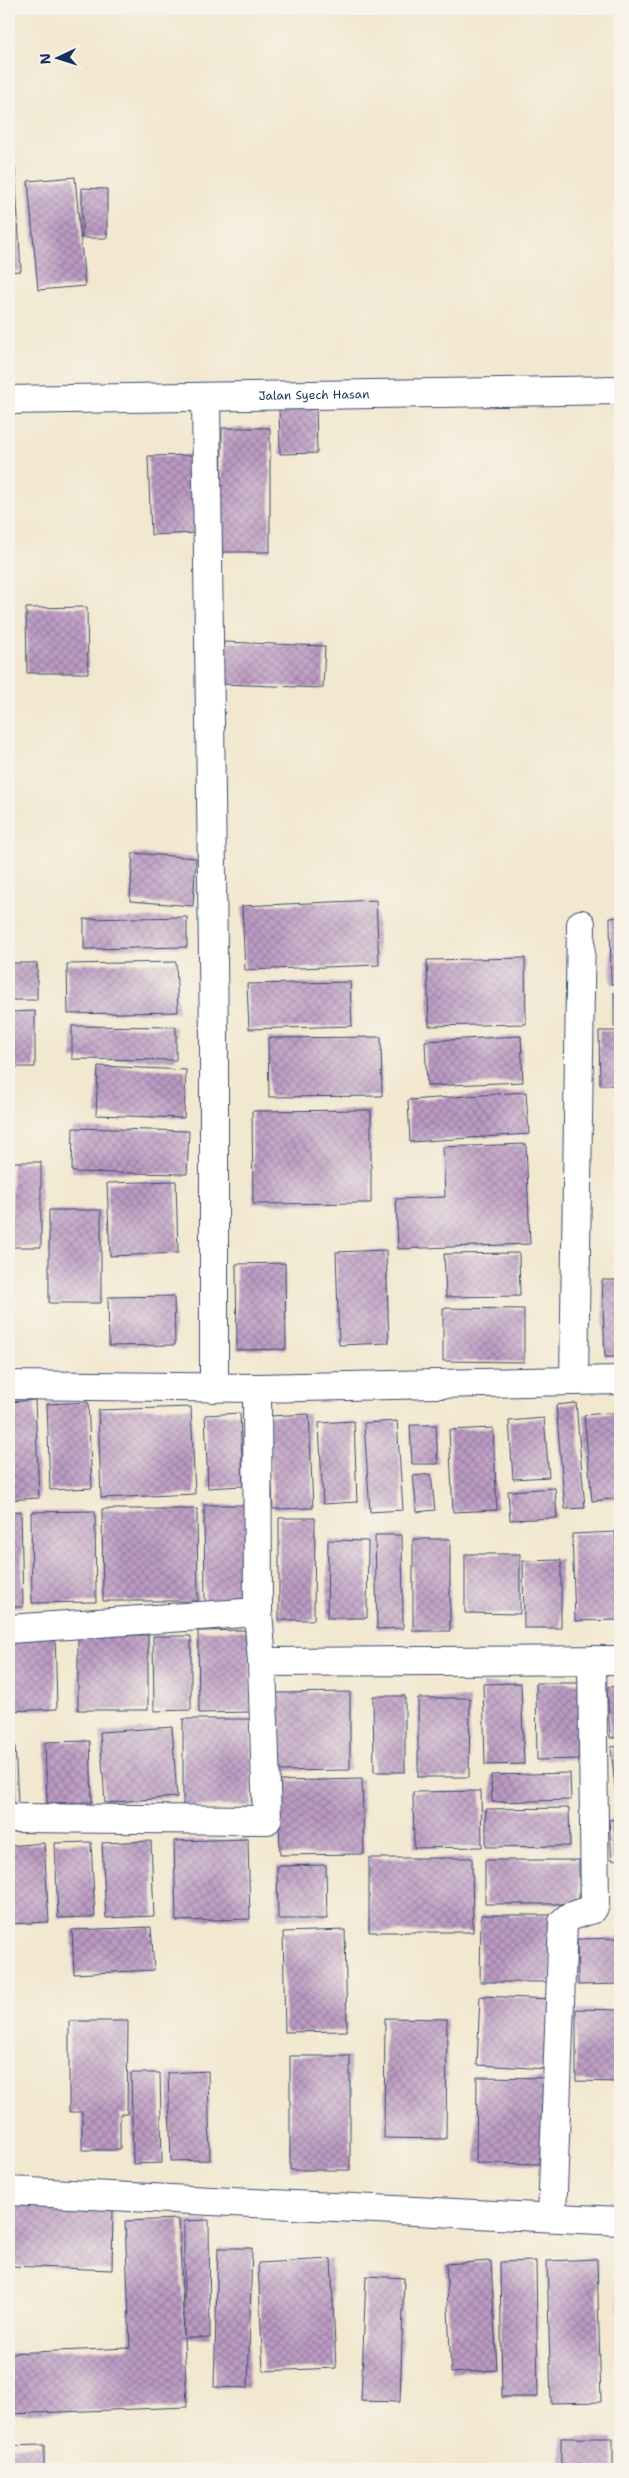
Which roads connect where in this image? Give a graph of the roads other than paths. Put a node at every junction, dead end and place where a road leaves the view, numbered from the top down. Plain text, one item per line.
1 (620, 390) edge
2 (206, 398) junction
3 (9, 400) edge
4 (581, 924) dead end
5 (574, 1380) junction
6 (620, 1380) edge
7 (9, 1385) edge
8 (214, 1388) junction
9 (256, 1388) junction
10 (258, 1612) junction
11 (9, 1629) edge
12 (592, 1660) junction
13 (620, 1660) edge
14 (262, 1662) junction
15 (9, 1818) edge
16 (9, 2191) edge
17 (552, 2217) junction
18 (620, 2221) edge

1 - 2 street, Jalan Syech Hasan
2 - 3 street, Jalan Syech Hasan
2 - 8 street
4 - 5 street
5 - 6 street
5 - 9 street
7 - 8 street
8 - 9 street
9 - 10 street
10 - 11 street
10 - 14 street
12 - 13 street
12 - 14 street
12 - 17 street
14 - 15 street
16 - 17 street
17 - 18 street

